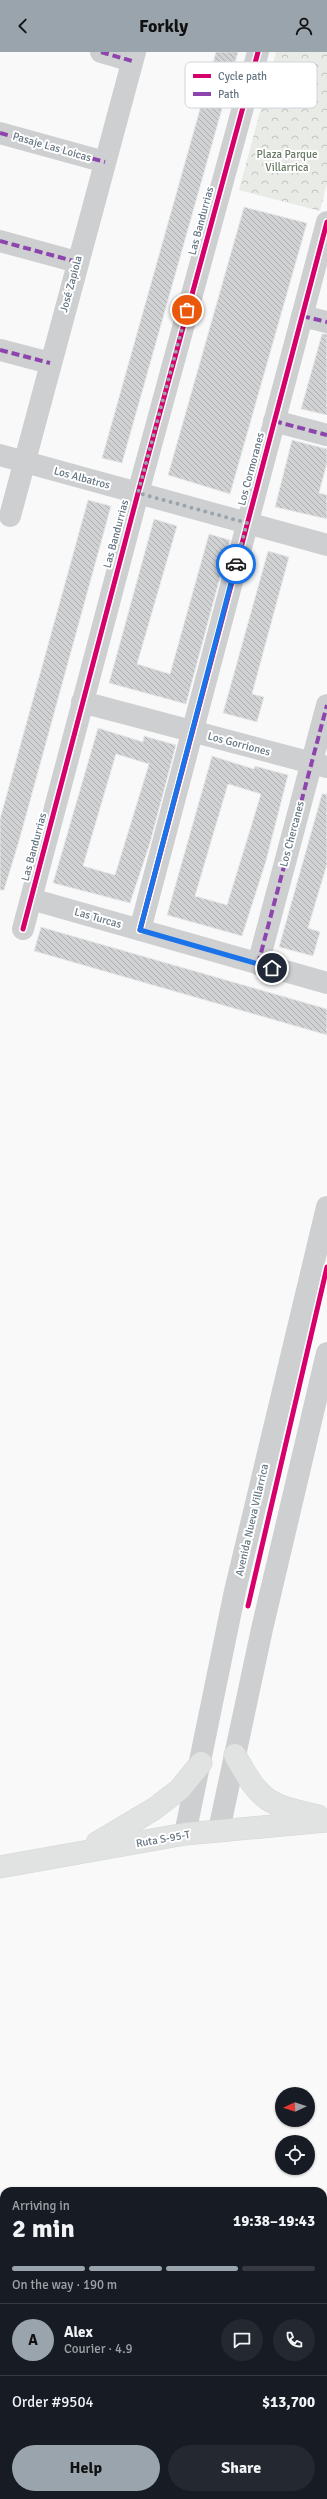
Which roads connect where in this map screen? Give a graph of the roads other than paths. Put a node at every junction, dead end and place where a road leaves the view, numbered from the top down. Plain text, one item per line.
1 (101, 52) edge
2 (258, 52) edge
3 (134, 57) edge
4 (255, 62) edge
5 (243, 108) edge
6 (0, 132) edge
7 (105, 162) junction
8 (327, 222) edge
9 (0, 241) edge
10 (77, 262) junction
11 (302, 316) junction
12 (327, 322) edge
13 (0, 350) edge
14 (50, 363) junction
15 (274, 421) junction
16 (327, 436) edge
17 (0, 455) edge
18 (24, 462) junction
19 (138, 493) junction
20 (10, 516) dead end
21 (247, 523) junction
22 (327, 545) edge
23 (82, 702) junction
24 (327, 705) edge
25 (192, 731) junction
26 (319, 765) edge
27 (30, 899) junction
28 (23, 929) dead end
29 (140, 930) junction
30 (258, 964) junction
31 (327, 983) edge
32 (327, 1207) edge
33 (324, 1235) edge
34 (327, 1353) edge
35 (235, 1755) junction
36 (201, 1763) junction
37 (327, 1818) edge
38 (327, 1821) edge
39 (219, 1830) junction
40 (185, 1834) junction
41 (74, 1854) junction
42 (0, 1867) edge

1 - 3 street
2 - 4 street, Las Bandurrias
3 - 7 street, José Zapiola
5 - 19 street, Las Bandurrias
6 - 7 street, Pasaje Las Loicas
7 - 10 street, José Zapiola
8 - 11 street, Los Cormoranes
9 - 10 street
10 - 14 street, José Zapiola
11 - 12 street
11 - 15 street, Los Cormoranes
13 - 14 street
14 - 18 street, José Zapiola
15 - 16 street
15 - 21 street, Los Cormoranes
17 - 18 street, Los Albatros
18 - 19 street, Los Albatros
18 - 20 street, José Zapiola
19 - 21 street, Los Albatros
19 - 23 street, Las Bandurrias
21 - 22 street, Los Albatros
21 - 25 street, Los Cormoranes
23 - 25 street, Los Gorriones
23 - 27 street, Las Bandurrias
24 - 26 street, Los Chercanes
25 - 26 street, Los Gorriones
25 - 29 street, Los Cormoranes
26 - 30 street, Los Chercanes
27 - 28 street, Las Bandurrias
27 - 29 street, Las Turcas
29 - 30 street, Las Turcas
30 - 31 street, Las Turcas
32 - 33 street, Avenida Nueva Villarrica
33 - 36 street, Avenida Nueva Villarrica
34 - 35 street
35 - 37 main road
35 - 39 street
36 - 40 street, Avenida Nueva Villarrica
36 - 41 main road
38 - 39 main road, Ruta S-95-T
39 - 40 main road, Ruta S-95-T
40 - 41 main road, Ruta S-95-T
41 - 42 main road, Ruta S-95-T

